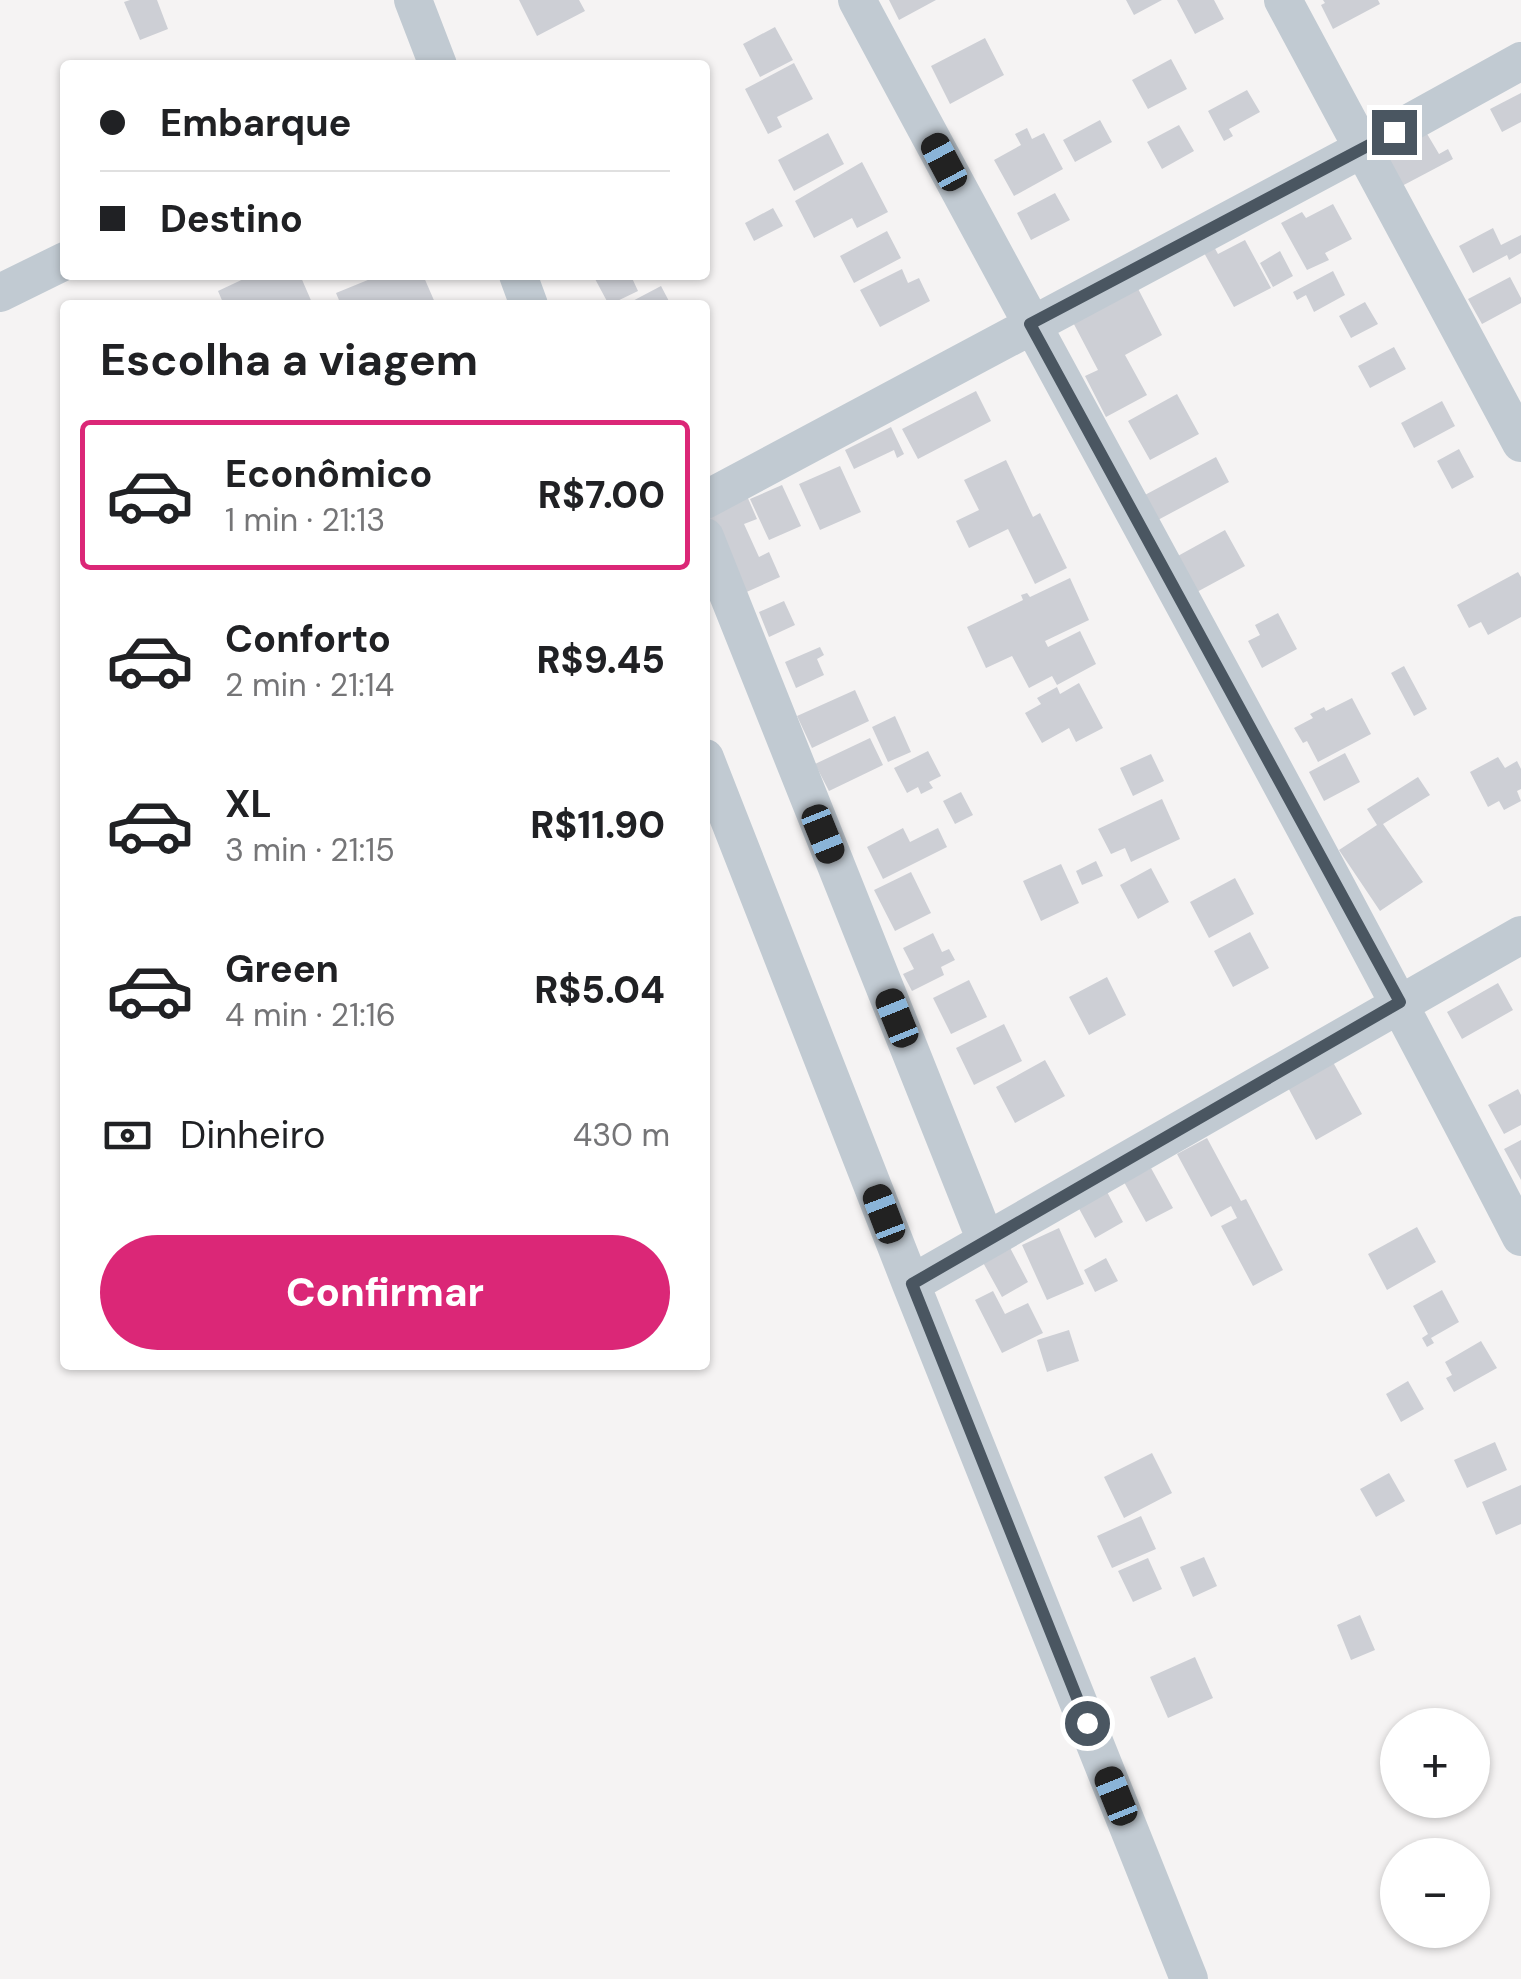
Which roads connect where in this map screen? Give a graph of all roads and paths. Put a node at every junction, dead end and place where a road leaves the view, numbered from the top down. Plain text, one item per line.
1 (413, 0) edge
2 (857, 0) edge
3 (1283, 0) edge
4 (436, 60) edge
5 (1521, 62) edge
6 (1362, 149) junction
7 (60, 263) edge
8 (0, 293) edge
9 (1030, 324) junction
10 (1521, 444) edge
11 (710, 497) edge
12 (710, 550) edge
13 (710, 771) edge
14 (1521, 934) edge
15 (1400, 1002) junction
16 (1521, 1237) edge
17 (986, 1240) junction
18 (912, 1284) junction
19 (1189, 1979) edge

1 - 4 street
2 - 9 street
3 - 6 street
5 - 6 street
6 - 9 street
6 - 10 street
7 - 8 street
9 - 11 street
9 - 15 street
12 - 17 street
13 - 18 street
14 - 15 street
15 - 16 street
15 - 17 street
17 - 18 street
18 - 19 street

